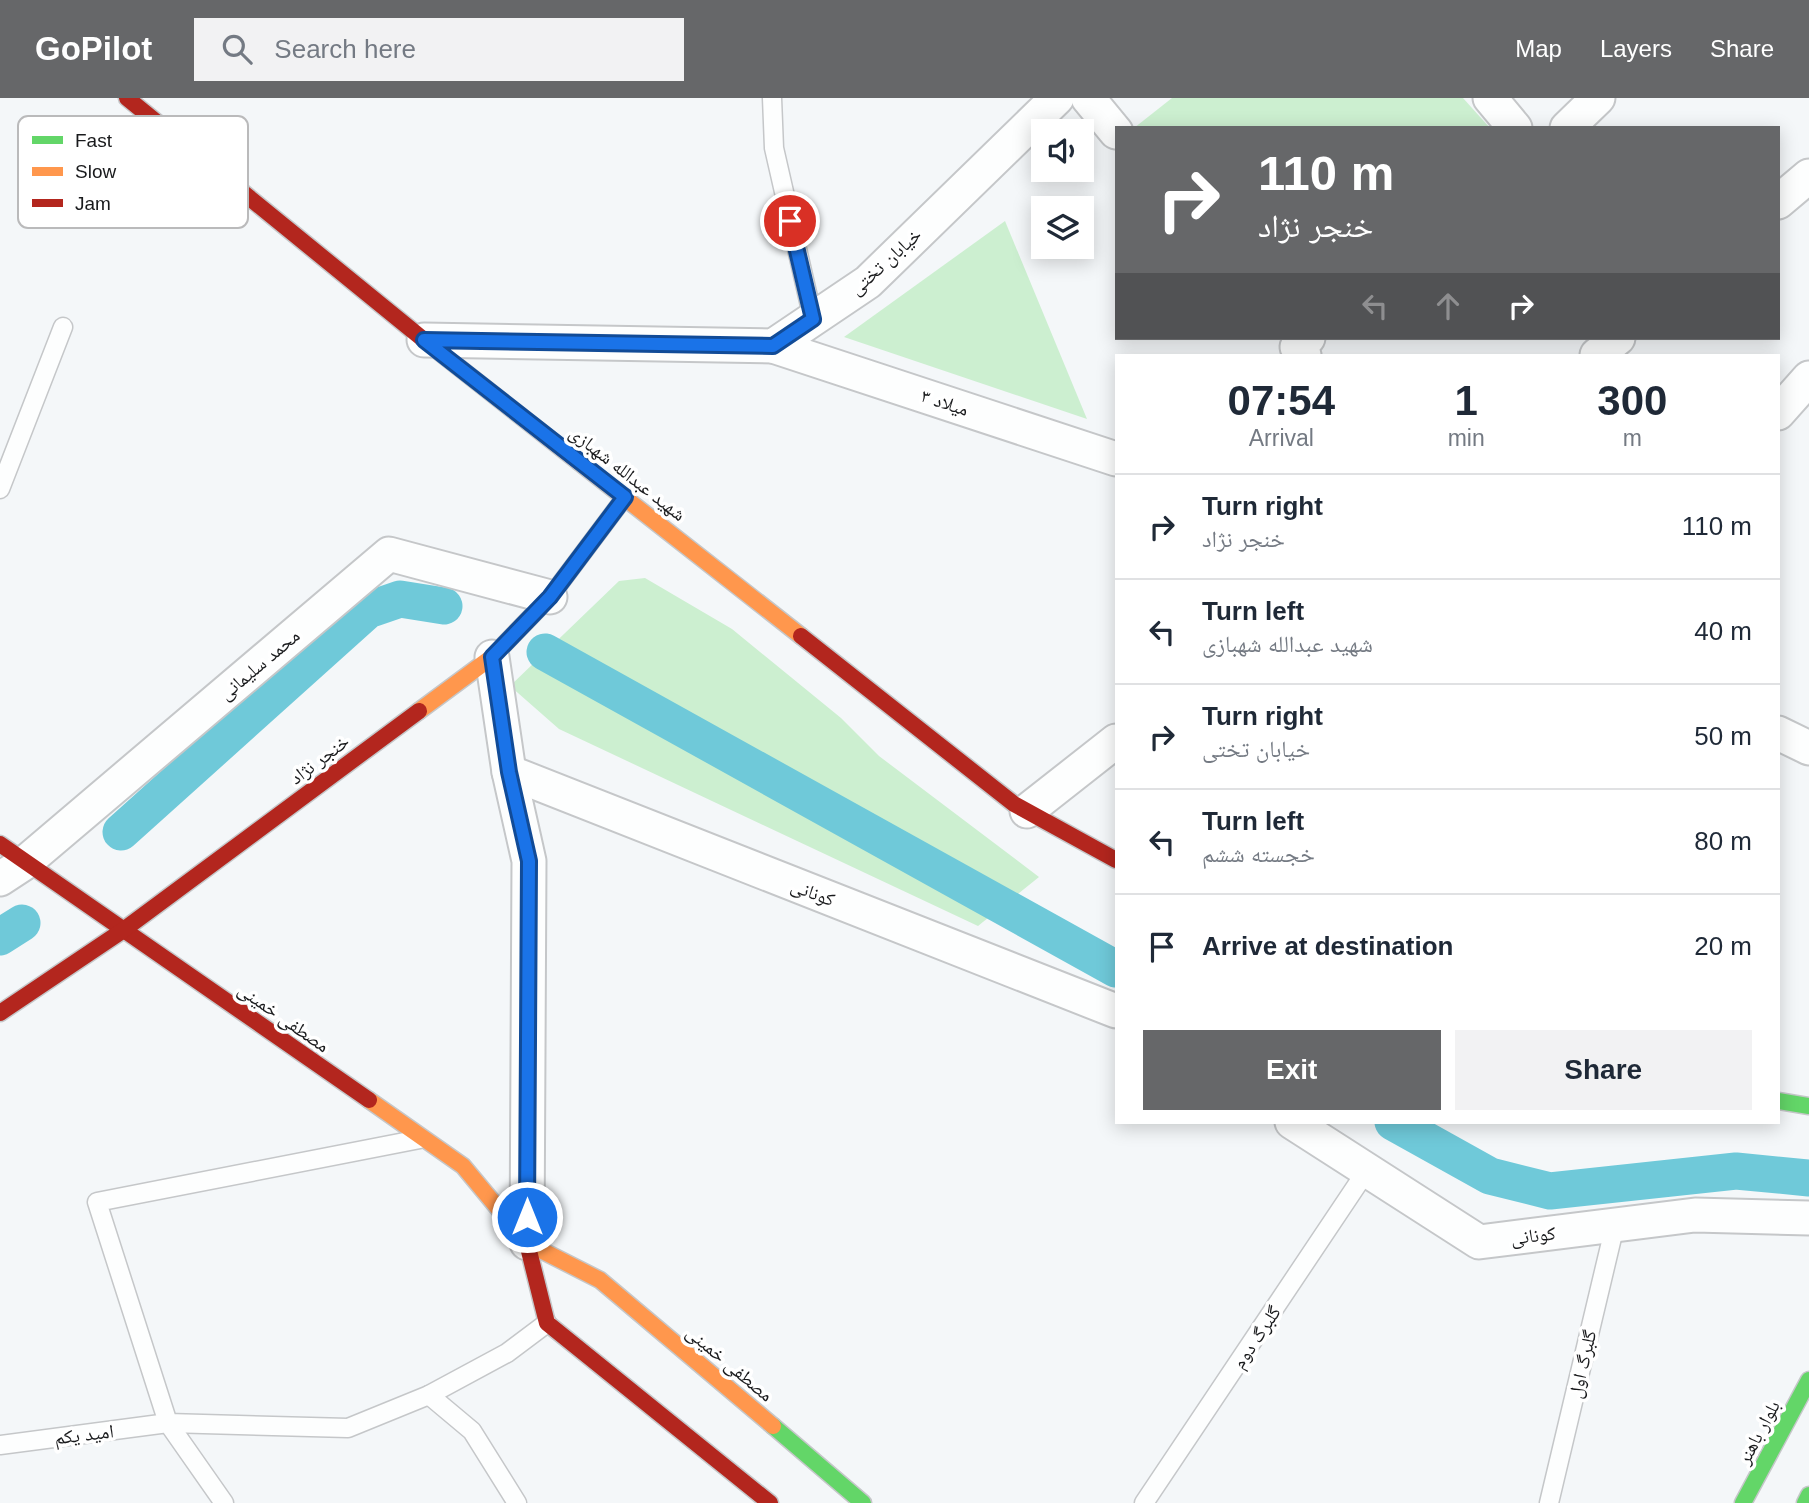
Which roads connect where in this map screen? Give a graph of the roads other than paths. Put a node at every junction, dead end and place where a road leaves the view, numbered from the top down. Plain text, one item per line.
1 (127, 98) edge
2 (772, 98) edge
3 (1088, 98) edge
4 (1490, 98) edge
5 (1598, 98) edge
6 (1052, 99) edge
7 (149, 116) edge
8 (1513, 126) edge
9 (1569, 126) edge
10 (1115, 131) edge
11 (1809, 176) edge
12 (248, 197) edge
13 (1780, 200) edge
14 (813, 319) junction
15 (63, 327) dead end
16 (424, 340) junction
17 (1616, 340) edge
18 (773, 346) junction
19 (1598, 354) edge
20 (1809, 378) edge
21 (1780, 411) edge
22 (1115, 459) edge
23 (0, 489) edge
24 (625, 497) junction
25 (550, 597) junction
26 (492, 657) junction
27 (1780, 734) edge
28 (1115, 742) edge
29 (1809, 748) edge
30 (509, 772) junction
31 (1027, 811) junction
32 (1115, 859) edge
33 (9, 861) edge
34 (122, 931) junction
35 (1115, 1011) edge
36 (0, 1013) edge
37 (1780, 1101) edge
38 (1809, 1105) edge
39 (1295, 1124) edge
40 (423, 1139) junction
41 (1367, 1170) junction
42 (1809, 1218) edge
43 (1615, 1226) junction
44 (527, 1243) junction
45 (547, 1323) junction
46 (1809, 1380) edge
47 (429, 1395) junction
48 (168, 1423) junction
49 (0, 1445) edge
50 (1809, 1495) edge
51 (224, 1503) edge
52 (517, 1503) edge
53 (770, 1503) edge
54 (863, 1503) edge
55 (1144, 1503) edge
56 (1549, 1503) edge
57 (1743, 1503) edge
58 (1805, 1503) edge

1 - 7 street, شهید عبدالله شهبازی
2 - 14 lane
3 - 10 street
4 - 8 street
5 - 9 street
6 - 14 street, خیابان تختی
11 - 13 street
12 - 16 street, شهید عبدالله شهبازی
14 - 18 street, خیابان تختی
15 - 23 lane
16 - 18 street
16 - 24 street, شهید عبدالله شهبازی
17 - 19 street
18 - 22 street, میلاد ۳
20 - 21 street
24 - 25 street, خنجر نژاد
24 - 31 street, شهید عبدالله شهبازی
25 - 26 street, خنجر نژاد
25 - 33 street, محمد سلیمانی
26 - 30 street
26 - 34 street, خنجر نژاد
27 - 29 street
28 - 31 street
30 - 35 street, کونانی
30 - 44 street
31 - 32 street, شهید عبدالله شهبازی
33 - 34 street, مصطفی خمینی
34 - 36 street, خنجر نژاد
34 - 40 street, مصطفی خمینی
37 - 38 street
39 - 41 street, کونانی
40 - 44 street, مصطفی خمینی
40 - 48 lane
41 - 43 street, کونانی
41 - 55 lane, گلبرگ دوم
42 - 43 street, کونانی
43 - 56 lane, گلبرگ اول
44 - 45 street, مصطفی خمینی
44 - 54 street, مصطفی خمینی
45 - 47 lane, امید یکم
45 - 53 street
46 - 57 street, بلوار باهنر
47 - 48 lane, امید یکم
47 - 52 lane
48 - 49 lane, امید یکم
48 - 51 lane
50 - 58 street

